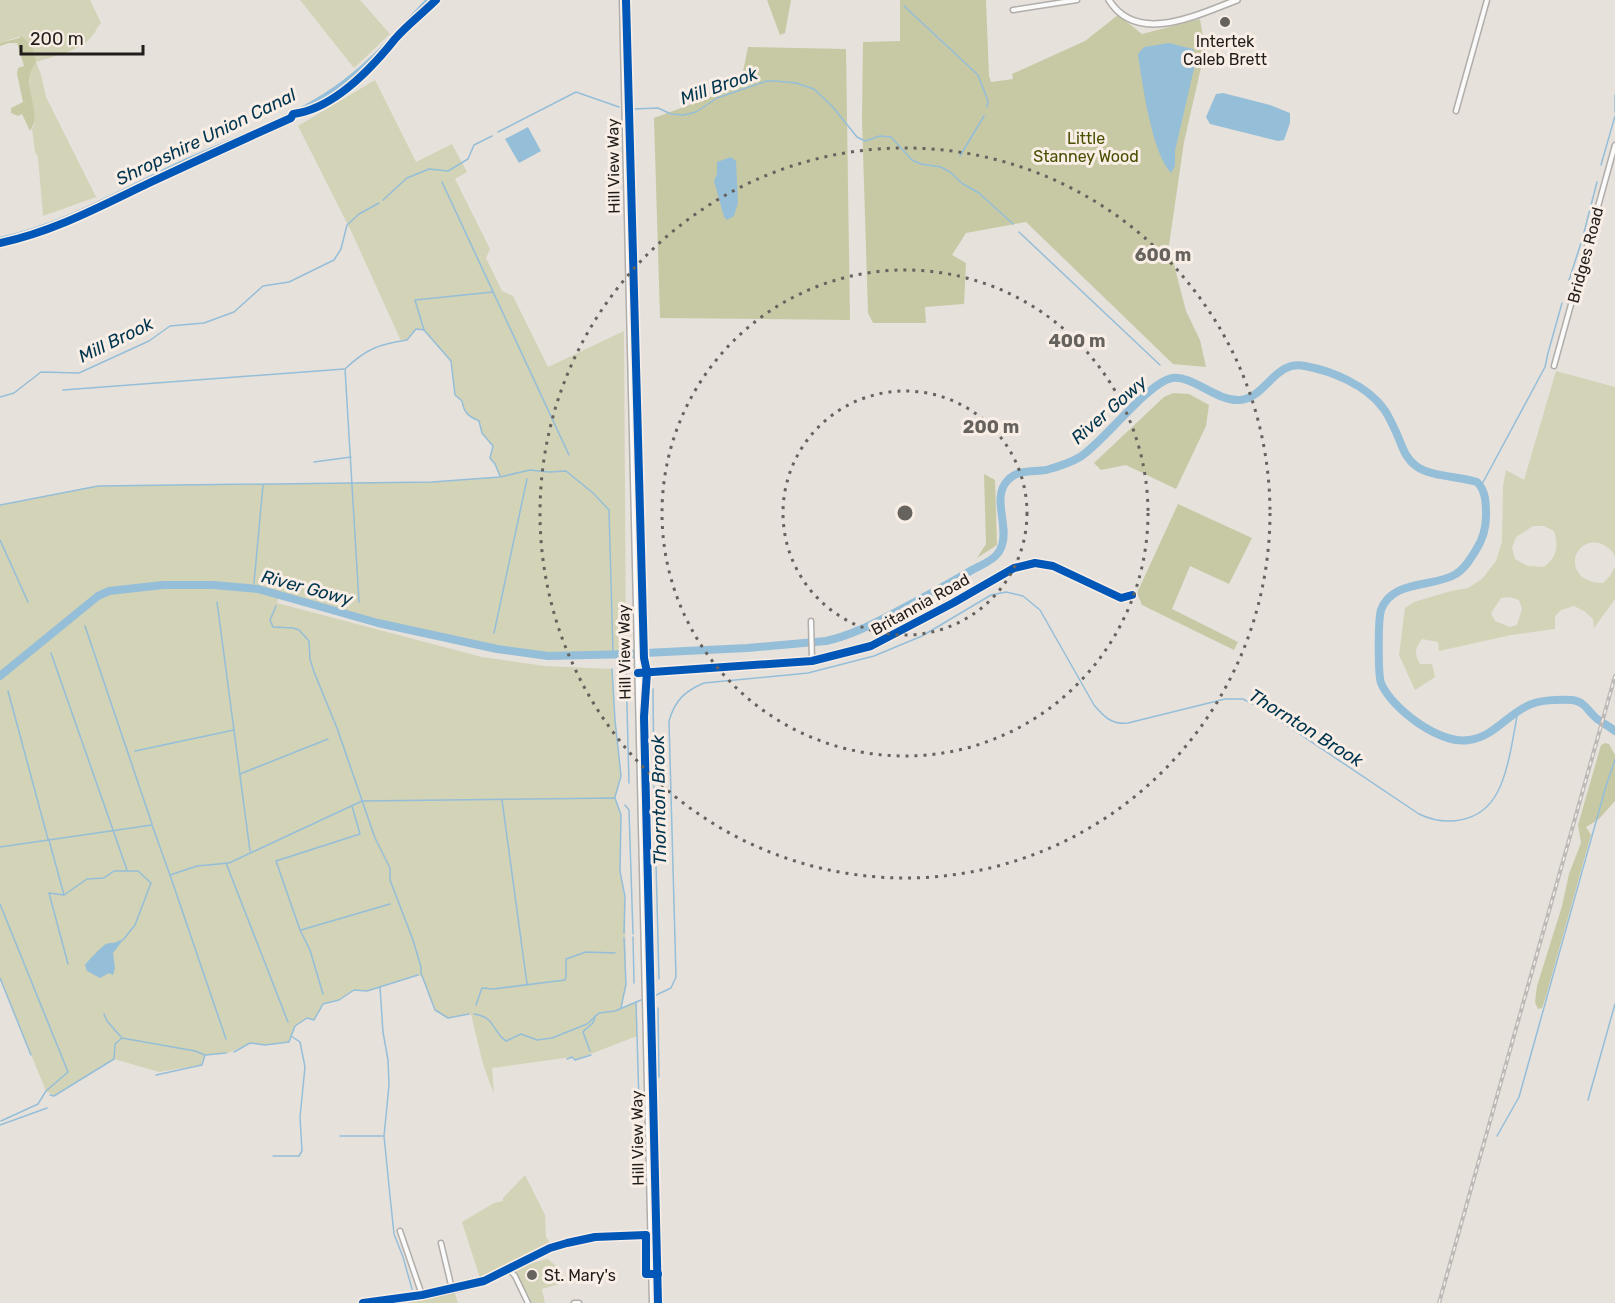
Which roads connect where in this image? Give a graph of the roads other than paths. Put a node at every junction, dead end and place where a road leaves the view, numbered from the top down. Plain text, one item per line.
1 (623, 0) edge
2 (1077, 0) edge
3 (1109, 0) edge
4 (1237, 0) edge
5 (1487, 0) edge
6 (1013, 10) dead end
7 (1456, 111) dead end
8 (1615, 145) edge
9 (1612, 164) edge
10 (1554, 366) dead end
11 (1132, 595) dead end
12 (811, 621) dead end
13 (812, 661) junction
14 (638, 673) junction
15 (400, 1231) dead end
16 (653, 1235) junction
17 (441, 1243) dead end
18 (509, 1269) junction
19 (452, 1289) junction
20 (422, 1295) junction
21 (363, 1303) edge
22 (528, 1303) edge
23 (653, 1303) edge

1 - 14 main road, Hill View Way
2 - 6 street
3 - 4 street
5 - 7 street
8 - 9 street, Bridges Road
9 - 10 street, Bridges Road
11 - 13 street, Britannia Road
12 - 13 street
13 - 14 street, Britannia Road
14 - 16 main road, Hill View Way
15 - 20 street
16 - 18 street
16 - 23 main road, Hill View Way
17 - 19 street
18 - 19 street
18 - 22 street
19 - 20 street
20 - 21 street

